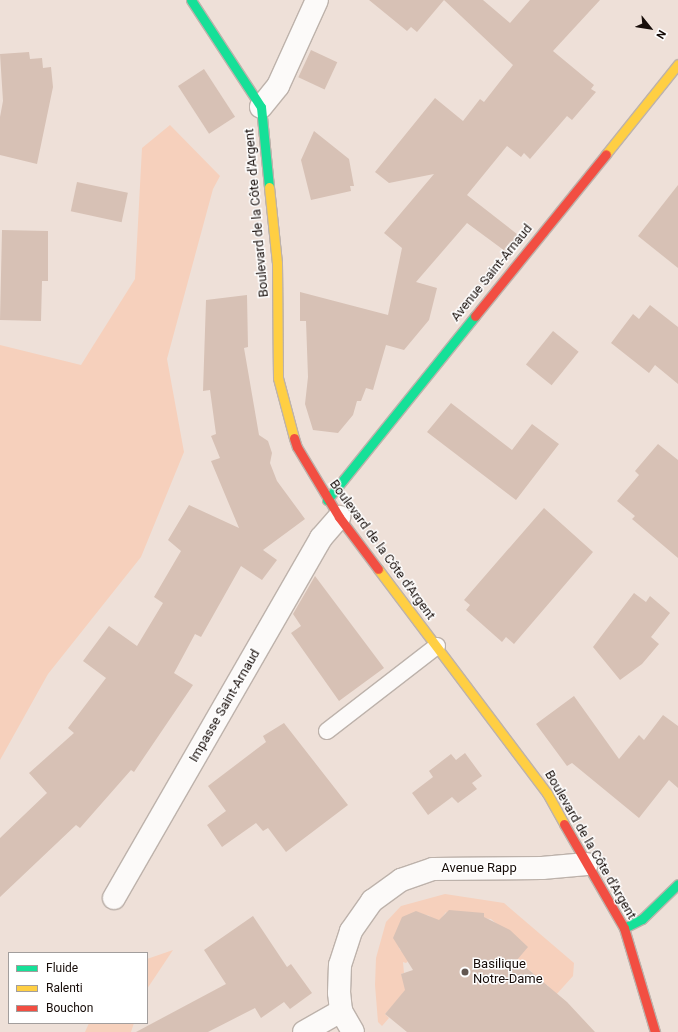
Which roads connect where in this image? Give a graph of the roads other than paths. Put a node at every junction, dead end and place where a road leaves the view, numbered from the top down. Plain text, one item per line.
1 (191, 0) edge
2 (317, 0) edge
3 (678, 64) edge
4 (261, 107) junction
5 (333, 509) junction
6 (437, 646) junction
7 (327, 731) dead end
8 (587, 864) junction
9 (678, 884) edge
10 (114, 898) dead end
11 (624, 928) junction
12 (342, 1011) junction
13 (304, 1032) edge
14 (353, 1032) edge
15 (655, 1032) edge

1 - 4 main road, Boulevard de la Côte d'Argent
2 - 4 street
3 - 5 main road, Avenue Saint-Arnaud
4 - 5 main road, Boulevard de la Côte d'Argent
5 - 6 main road, Boulevard de la Côte d'Argent
5 - 10 street, Impasse Saint-Arnaud
6 - 7 lane
6 - 8 main road, Boulevard de la Côte d'Argent
8 - 11 main road, Boulevard de la Côte d'Argent
8 - 12 street, Avenue Rapp
9 - 11 main road
11 - 15 main road, Boulevard de la Côte d'Argent
12 - 13 street
12 - 14 street, Avenue Rapp

